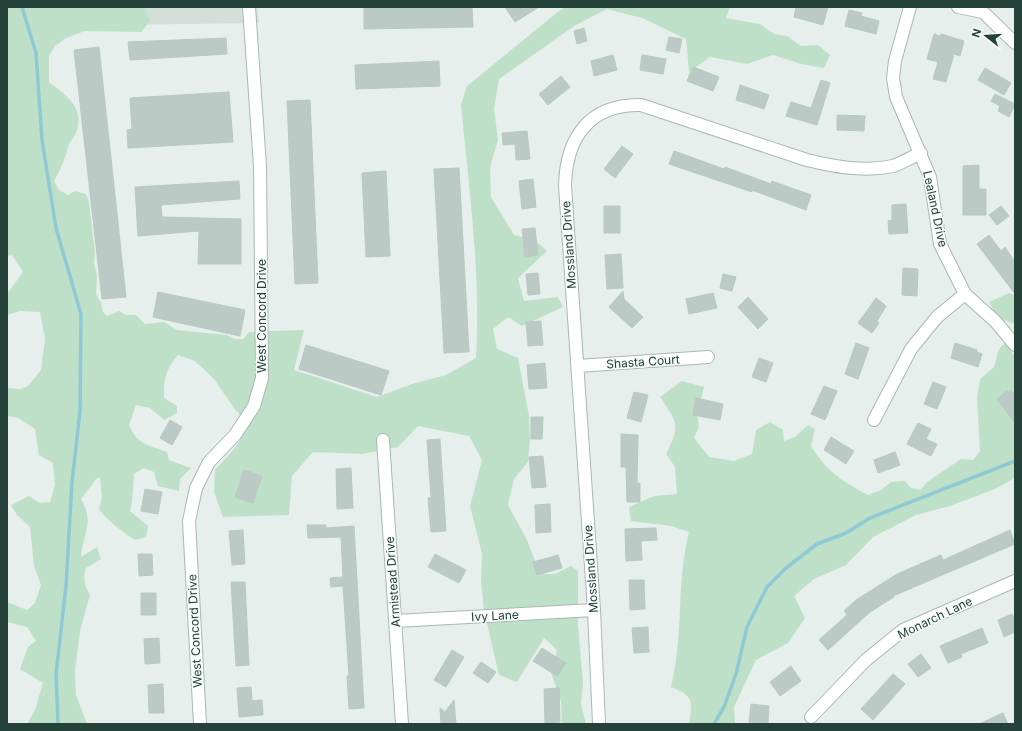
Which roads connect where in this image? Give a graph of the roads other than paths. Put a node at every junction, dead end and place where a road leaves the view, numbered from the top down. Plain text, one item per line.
1 (249, 7) edge
2 (910, 7) edge
3 (958, 7) edge
4 (985, 10) edge
5 (1015, 43) edge
6 (921, 153) junction
7 (965, 294) junction
8 (1015, 345) edge
9 (708, 357) dead end
10 (578, 366) junction
11 (874, 420) dead end
12 (383, 440) dead end
13 (1015, 581) edge
14 (594, 610) junction
15 (395, 621) junction
16 (811, 717) dead end
17 (200, 724) edge
18 (402, 724) edge
19 (599, 724) edge

1 - 17 street, West Concord Drive
2 - 6 street, Lealand Drive
3 - 4 street
4 - 5 street
6 - 7 street, Lealand Drive
6 - 10 street, Mossland Drive
7 - 8 street, Lealand Drive
7 - 11 street
9 - 10 street, Shasta Court
10 - 14 street, Mossland Drive
12 - 15 street, Armistead Drive
13 - 16 street, Monarch Lane
14 - 15 street, Ivy Lane
14 - 19 street, Mossland Drive
15 - 18 street, Armistead Drive

